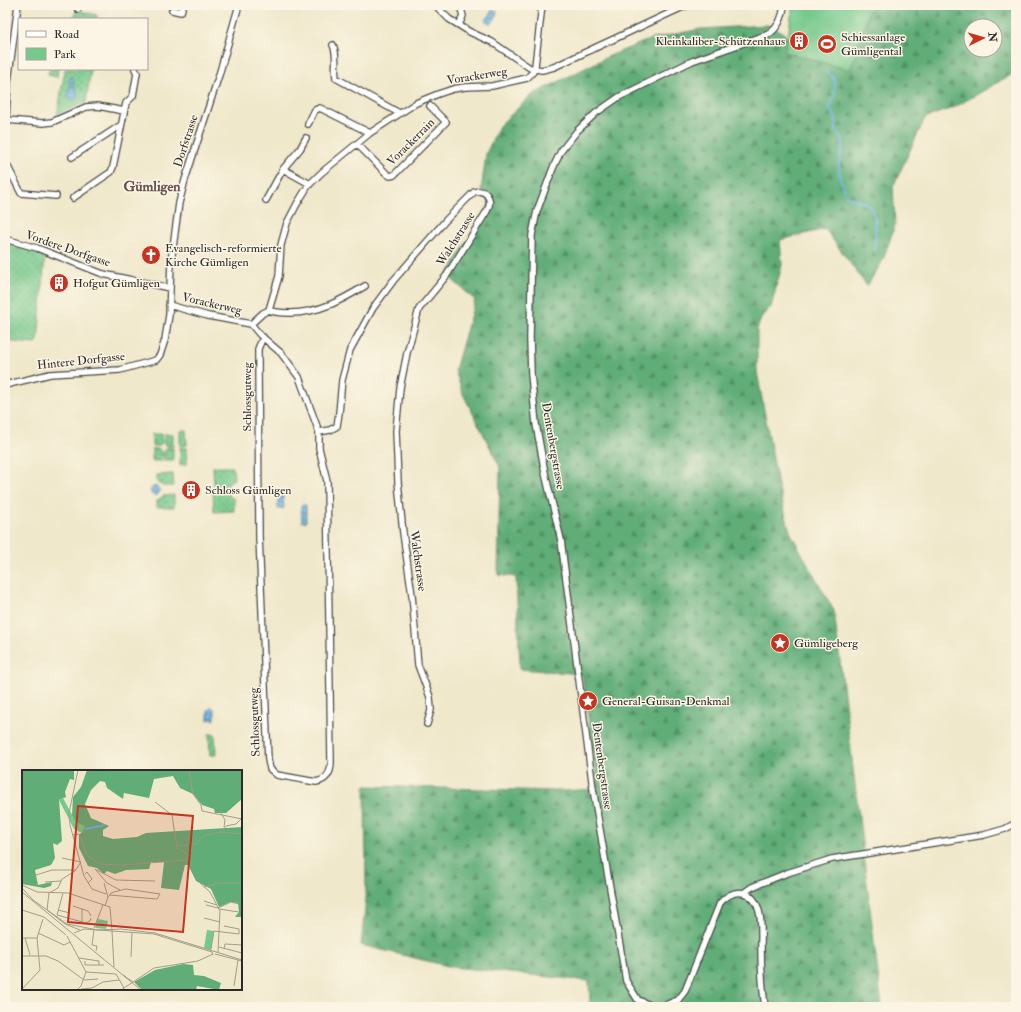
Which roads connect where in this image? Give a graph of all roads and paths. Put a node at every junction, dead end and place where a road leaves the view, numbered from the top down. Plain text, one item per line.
1 (18, 5) edge
2 (183, 5) edge
3 (240, 5) edge
4 (435, 5) edge
5 (460, 5) edge
6 (542, 5) edge
7 (687, 5) edge
8 (784, 5) edge
9 (172, 10) dead end
10 (459, 25) junction
11 (334, 44) dead end
12 (534, 69) junction
13 (136, 70) edge
14 (430, 106) dead end
15 (124, 111) junction
16 (399, 113) junction
17 (6, 120) edge
18 (308, 124) dead end
19 (121, 125) junction
20 (370, 133) junction
21 (5, 136) edge
22 (306, 138) dead end
23 (357, 144) junction
24 (72, 157) dead end
25 (5, 161) edge
26 (283, 169) junction
27 (310, 184) junction
28 (56, 196) dead end
29 (73, 198) dead end
30 (266, 200) dead end
31 (5, 239) edge
32 (365, 286) dead end
33 (170, 288) junction
34 (170, 305) junction
35 (269, 310) junction
36 (251, 324) junction
37 (263, 337) junction
38 (158, 357) joint
39 (5, 384) edge
40 (319, 432) junction
41 (427, 724) dead end
42 (1016, 823) edge
43 (745, 892) junction
44 (654, 1007) edge
45 (660, 1007) edge
46 (765, 1007) edge

1 - 17 street
2 - 9 street
3 - 33 street, Dorfstrasse
4 - 10 street
5 - 10 street
6 - 12 street
7 - 12 street
8 - 44 street, Dentenbergstrasse
10 - 12 street
11 - 16 street
12 - 16 street, Vorackerweg
13 - 15 street
14 - 23 street, Vorackerrain
15 - 17 street
15 - 19 street
16 - 20 street, Vorackerweg
17 - 21 street
18 - 20 street
19 - 24 street
19 - 29 street
20 - 23 street, Vorackerweg
22 - 26 street
23 - 27 street, Vorackerweg
25 - 28 street
26 - 27 street
26 - 30 street
27 - 35 street, Vorackerweg
31 - 33 street, Vordere Dorfgasse
32 - 35 street
33 - 34 street, Dorfstrasse
34 - 36 street, Vorackerweg
34 - 38 street, Dorfstrasse
35 - 36 street, Vorackerweg
36 - 37 street
37 - 40 street
37 - 40 street, Schlossgutweg
38 - 39 street, Hintere Dorfgasse
40 - 41 street, Walchstrasse
42 - 43 street
43 - 45 street
43 - 46 street

